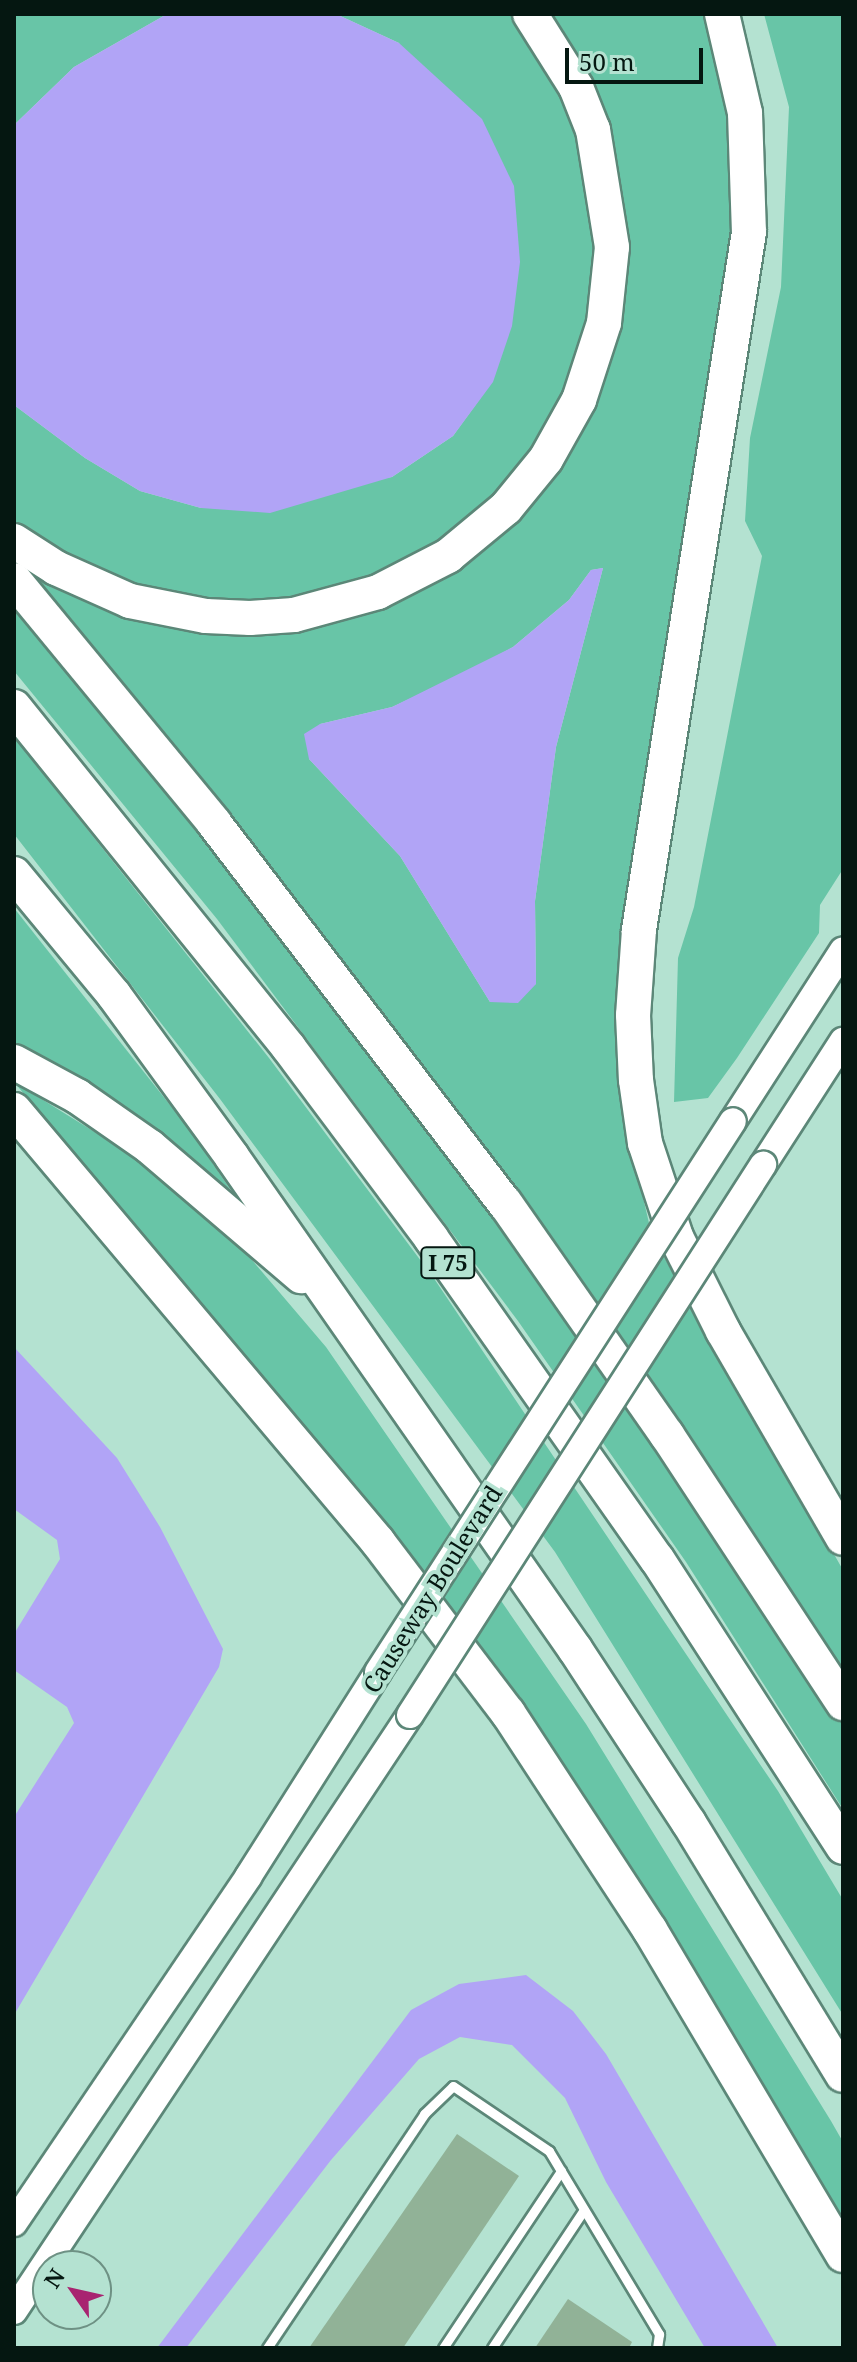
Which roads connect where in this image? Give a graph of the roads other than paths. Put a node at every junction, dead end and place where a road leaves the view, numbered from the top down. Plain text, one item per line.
1 (530, 14) edge
2 (722, 14) edge
3 (14, 541) edge
4 (14, 580) edge
5 (14, 707) edge
6 (14, 874) edge
7 (843, 950) edge
8 (843, 1041) edge
9 (14, 1062) edge
10 (14, 1110) edge
11 (338, 1307) junction
12 (843, 1538) edge
13 (843, 1703) edge
14 (843, 1847) edge
15 (843, 2075) edge
16 (561, 2171) junction
17 (583, 2211) junction
18 (14, 2223) edge
19 (843, 2255) edge
20 (14, 2311) edge
21 (267, 2348) edge
22 (443, 2348) edge
23 (492, 2348) edge
24 (657, 2348) edge

1 - 3 highway
2 - 12 highway
4 - 13 highway
5 - 14 highway, I 75
6 - 11 highway
7 - 18 main road, Causeway Boulevard, bridge
8 - 20 main road, Causeway Boulevard, bridge
9 - 11 highway
10 - 19 highway
11 - 15 highway
16 - 17 lane
16 - 21 lane
16 - 22 lane
17 - 23 lane
17 - 24 lane

